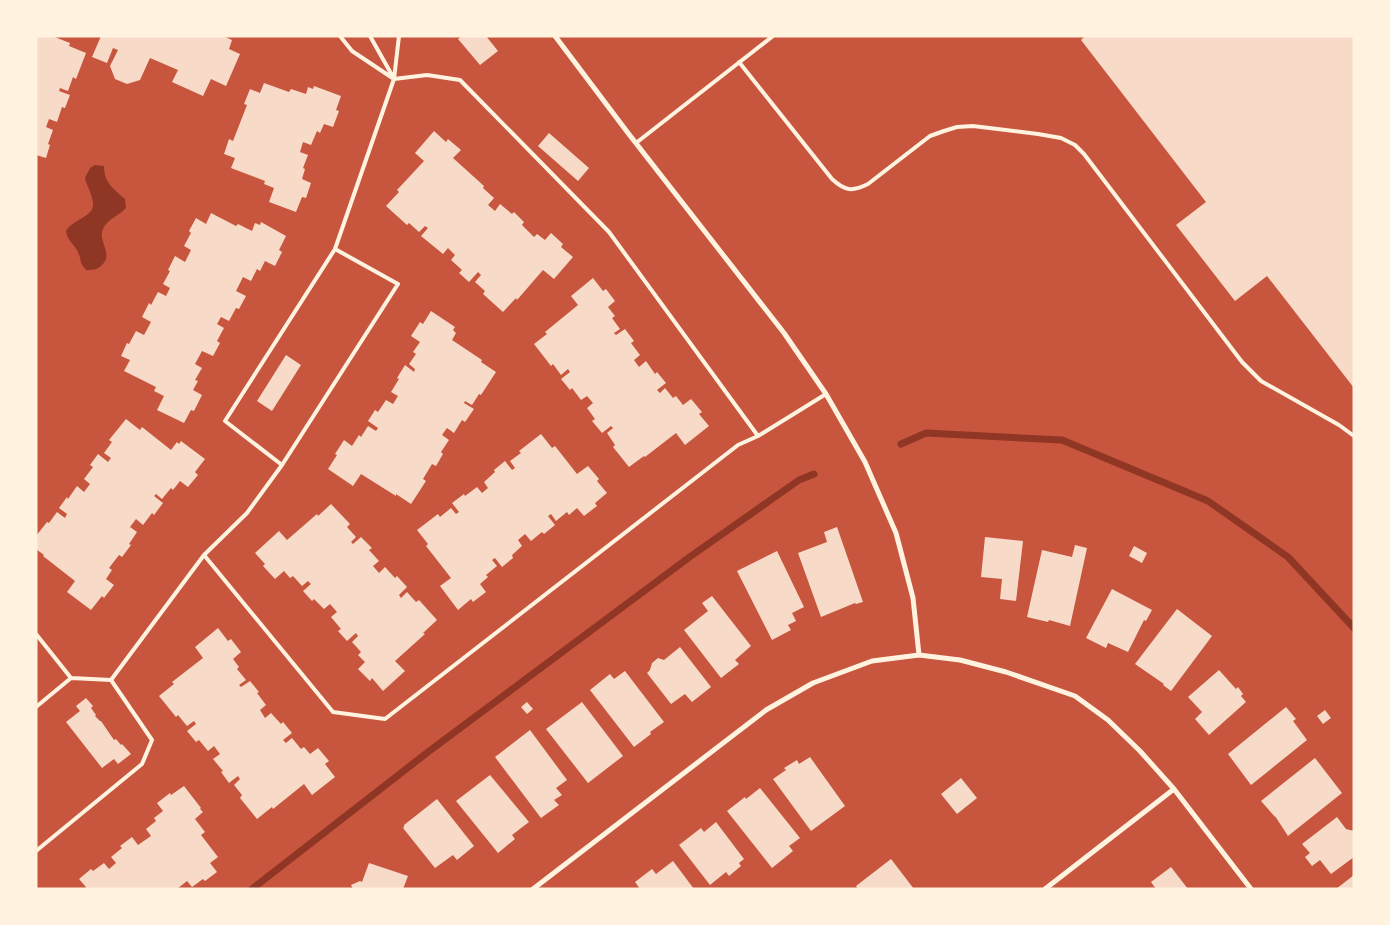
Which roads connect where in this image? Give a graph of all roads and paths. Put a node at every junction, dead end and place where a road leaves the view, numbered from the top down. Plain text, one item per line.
1 (340, 36) edge
2 (370, 36) edge
3 (399, 36) edge
4 (555, 36) edge
5 (773, 36) edge
6 (739, 62) junction
7 (394, 79) junction
8 (636, 143) junction
9 (335, 249) junction
10 (826, 394) junction
11 (758, 436) junction
12 (1354, 436) edge
13 (282, 465) junction
14 (204, 555) junction
15 (36, 634) edge
16 (919, 655) junction
17 (71, 678) junction
18 (111, 680) junction
19 (36, 707) edge
20 (1174, 789) junction
21 (36, 851) edge
22 (533, 889) edge
23 (1045, 889) edge
24 (1251, 889) edge

1 - 7 lane
2 - 7 lane
3 - 7 lane
4 - 8 street
5 - 6 lane
6 - 8 lane
6 - 12 lane
7 - 9 lane
7 - 11 lane
8 - 10 street
9 - 13 lane
9 - 13 lane
10 - 11 lane
10 - 16 street
11 - 14 lane
13 - 14 lane
14 - 18 lane
15 - 17 lane
16 - 20 street
16 - 22 street
17 - 18 lane
17 - 19 lane
18 - 21 lane
20 - 23 street
20 - 24 street

